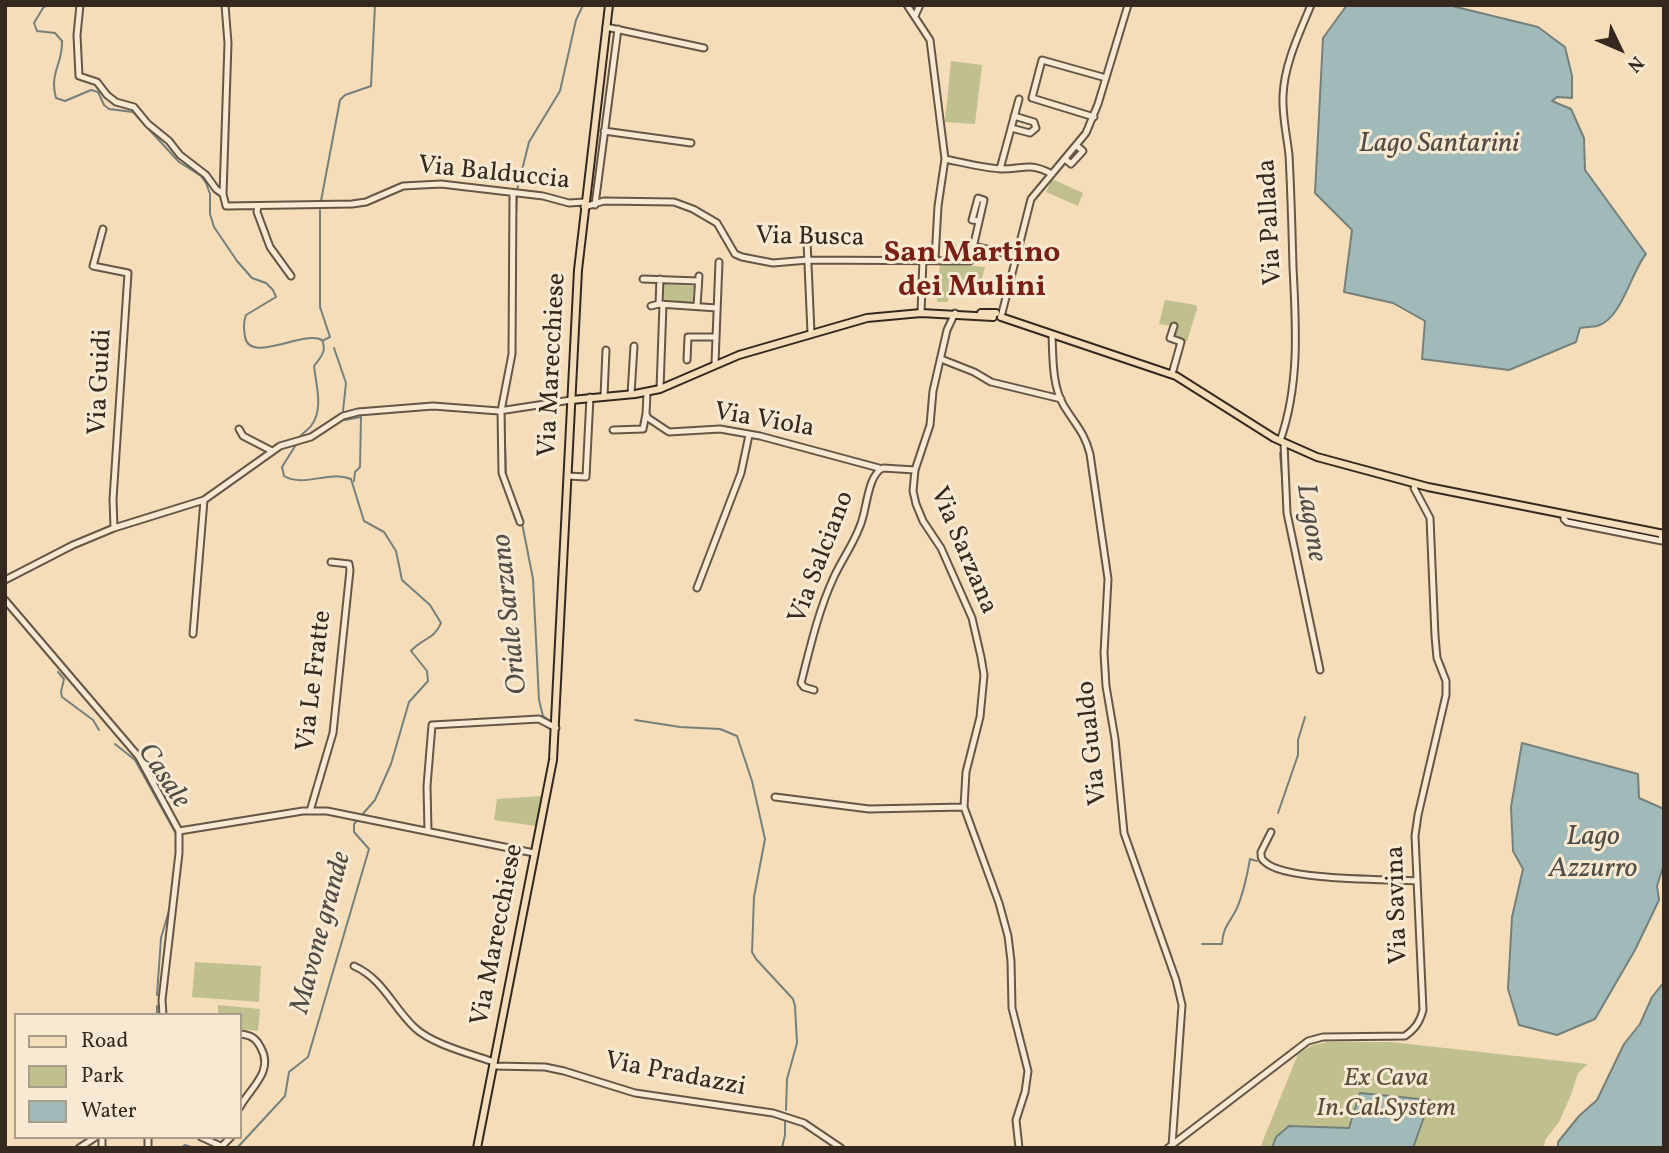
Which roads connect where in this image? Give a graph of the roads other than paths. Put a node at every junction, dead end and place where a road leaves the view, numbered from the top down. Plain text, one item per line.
1 (80, 5) edge
2 (226, 5) edge
3 (609, 5) edge
4 (906, 5) edge
5 (920, 5) edge
6 (1128, 5) edge
7 (1311, 5) edge
8 (915, 16) junction
9 (606, 27) junction
10 (618, 29) junction
11 (704, 48) dead end
12 (1106, 78) junction
13 (1019, 99) dead end
14 (1014, 116) junction
15 (1094, 117) junction
16 (1011, 128) junction
17 (604, 131) junction
18 (691, 144) dead end
19 (1077, 146) junction
20 (945, 159) junction
21 (1065, 159) junction
22 (1000, 169) junction
23 (1052, 174) junction
24 (513, 193) junction
25 (223, 194) junction
26 (585, 205) junction
27 (595, 205) junction
28 (258, 206) junction
29 (979, 221) dead end
30 (103, 229) dead end
31 (807, 241) dead end
32 (973, 246) junction
33 (1016, 256) junction
34 (923, 259) junction
35 (935, 259) junction
36 (808, 260) junction
37 (719, 262) dead end
38 (290, 276) dead end
39 (643, 279) dead end
40 (660, 279) junction
41 (661, 304) junction
42 (651, 306) dead end
43 (697, 306) junction
44 (717, 308) junction
45 (921, 313) junction
46 (955, 313) junction
47 (998, 316) junction
48 (1174, 326) dead end
49 (811, 333) junction
50 (1052, 335) junction
51 (715, 337) junction
52 (634, 346) dead end
53 (606, 350) dead end
54 (941, 359) junction
55 (687, 360) dead end
56 (715, 363) junction
57 (1172, 374) junction
58 (572, 384) junction
59 (660, 389) junction
60 (647, 393) junction
61 (631, 394) junction
62 (604, 396) junction
63 (587, 397) junction
64 (1061, 399) junction
65 (571, 400) junction
66 (501, 411) junction
67 (646, 414) junction
68 (239, 429) dead end
69 (613, 430) dead end
70 (749, 435) junction
71 (1282, 442) junction
72 (272, 451) junction
73 (880, 468) junction
74 (915, 470) junction
75 (568, 476) junction
76 (1397, 480) junction
77 (1418, 484) junction
78 (204, 500) junction
79 (1421, 500) junction
80 (520, 522) dead end
81 (114, 528) junction
82 (1662, 536) edge
83 (1664, 550) edge
84 (331, 562) dead end
85 (5, 580) edge
86 (698, 588) dead end
87 (5, 600) edge
88 (193, 635) dead end
89 (1320, 670) dead end
90 (814, 690) dead end
91 (556, 728) junction
92 (775, 797) dead end
93 (964, 807) junction
94 (310, 811) junction
95 (179, 831) junction
96 (428, 831) junction
97 (1271, 832) dead end
98 (534, 853) junction
99 (1417, 881) junction
100 (354, 966) dead end
101 (163, 1013) edge
102 (242, 1034) edge
103 (493, 1064) junction
104 (242, 1104) edge
105 (205, 1139) edge
106 (223, 1147) edge
107 (1170, 1147) edge
108 (477, 1148) edge
109 (841, 1148) edge
110 (1019, 1148) edge

1 - 25 street
2 - 25 street
3 - 9 main road, Via Marecchiese
4 - 8 street
5 - 8 street
6 - 12 street
7 - 71 street, Via Pallada
8 - 20 street
9 - 10 street
9 - 26 main road, Via Marecchiese
10 - 11 street
10 - 17 street
12 - 15 street
12 - 15 street
13 - 14 street
14 - 16 street
14 - 16 street
15 - 19 street
16 - 22 street
17 - 18 street
17 - 27 street
19 - 21 street
19 - 21 street
20 - 22 street
20 - 35 street
21 - 23 street
22 - 23 street
23 - 33 street
24 - 26 street, Via Balduccia
24 - 28 street, Via Balduccia
24 - 66 street
25 - 28 street, Via Balduccia
26 - 27 street, Via Busca
26 - 58 main road, Via Marecchiese
27 - 36 street, Via Busca
28 - 38 street
29 - 32 street
30 - 81 street, Via Guidi
31 - 36 street
32 - 33 street
32 - 35 street, Via Busca
33 - 47 street
34 - 35 street, Via Busca
34 - 36 street, Via Busca
34 - 45 street
36 - 49 street
37 - 44 street
39 - 40 street
40 - 41 street
40 - 43 street
41 - 42 street
41 - 43 street
41 - 59 street
43 - 44 street
44 - 51 street
45 - 46 main road
45 - 49 main road
46 - 47 main road
46 - 54 street, Via Sarzana
47 - 50 main road
48 - 57 street
49 - 56 main road
50 - 57 main road
50 - 64 street, Via Gualdo
51 - 55 street
51 - 56 street
52 - 61 street
53 - 62 street
54 - 64 street
54 - 74 street, Via Sarzana
56 - 59 main road
57 - 71 main road
58 - 63 main road
58 - 65 main road, Via Marecchiese
59 - 60 main road
60 - 61 main road
60 - 67 street
61 - 62 main road
62 - 63 main road
63 - 65 main road
63 - 75 street
64 - 107 street, Via Gualdo
65 - 66 street
65 - 75 main road, Via Marecchiese
66 - 72 street
66 - 80 street
67 - 69 street
67 - 70 street, Via Viola
68 - 72 street
70 - 73 street, Via Viola
70 - 86 street
71 - 76 main road
71 - 89 street, Via Pallada
72 - 78 street
73 - 74 street, Via Salciano
73 - 90 street, Via Salciano
74 - 93 street, Via Sarzana
75 - 91 main road, Via Marecchiese
76 - 77 main road
76 - 79 street
77 - 79 street, Via Savina
77 - 82 main road
78 - 81 street
78 - 88 street
79 - 99 street, Via Savina
81 - 85 street
82 - 83 street
84 - 94 street, Via Le Fratte
87 - 95 street
91 - 96 street
91 - 98 main road, Via Marecchiese
92 - 93 street
93 - 110 street, Via Sarzana
94 - 95 street
94 - 96 street
95 - 101 street
96 - 98 street
97 - 99 street
98 - 103 main road, Via Marecchiese
99 - 107 street, Via Savina
100 - 103 street, Via Pradazzi
102 - 104 street
103 - 108 main road, Via Marecchiese
103 - 109 street, Via Pradazzi
105 - 106 street

